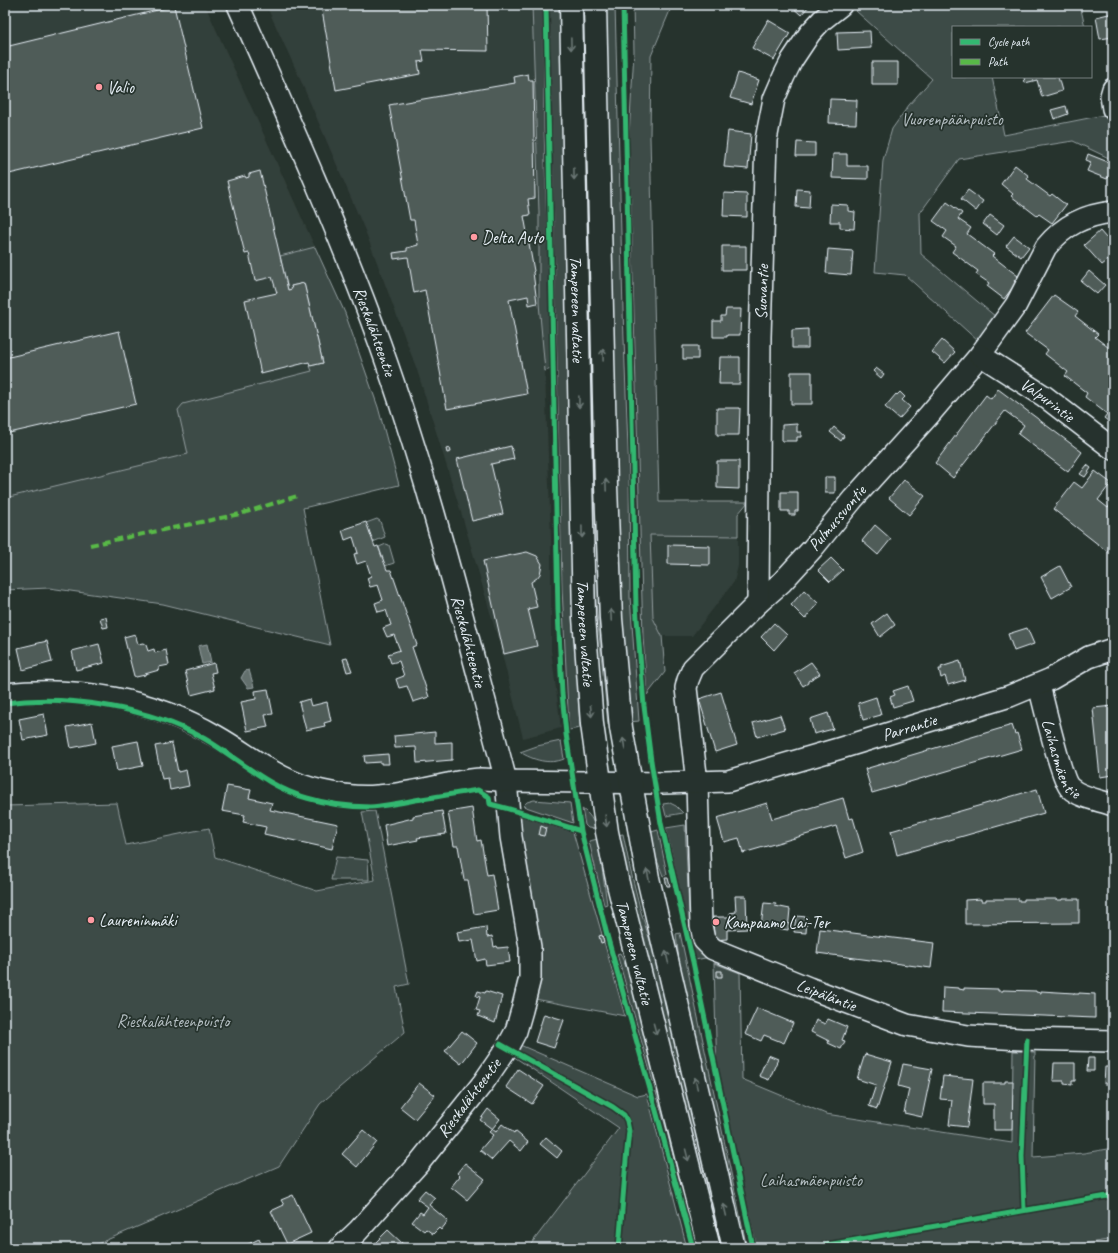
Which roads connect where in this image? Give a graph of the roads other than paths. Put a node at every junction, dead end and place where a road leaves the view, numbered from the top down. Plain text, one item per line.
1 (238, 5) edge
2 (571, 5) edge
3 (595, 5) edge
4 (841, 5) edge
5 (1113, 89) edge
6 (1113, 109) edge
7 (1113, 212) edge
8 (980, 355) junction
9 (1113, 449) edge
10 (758, 603) junction
11 (1113, 649) edge
12 (1039, 685) junction
13 (5, 694) edge
14 (506, 781) junction
15 (600, 782) junction
16 (630, 783) junction
17 (697, 783) junction
18 (1113, 805) edge
19 (1113, 1041) edge
20 (340, 1248) edge
21 (709, 1248) edge
22 (734, 1248) edge

1 - 14 street, Rieskalähteentie
2 -> 15 highway, Tampereen valtatie
16 -> 3 highway, Tampereen valtatie
4 - 10 street, Suovantie
5 - 6 street
7 - 8 street, Pulmussuontie
8 - 9 street, Valpurintie
8 - 10 street, Pulmussuontie
10 - 17 street, Pulmussuontie
11 - 12 street, Parrantie
12 - 17 street, Parrantie
12 - 18 street, Laihasmäentie
13 - 14 street
14 - 15 street
14 - 20 street, Rieskalähteentie
15 - 16 street
15 -> 21 highway, Tampereen valtatie
16 - 17 street
22 -> 16 highway, Tampereen valtatie
17 - 19 street, Leipäläntie

